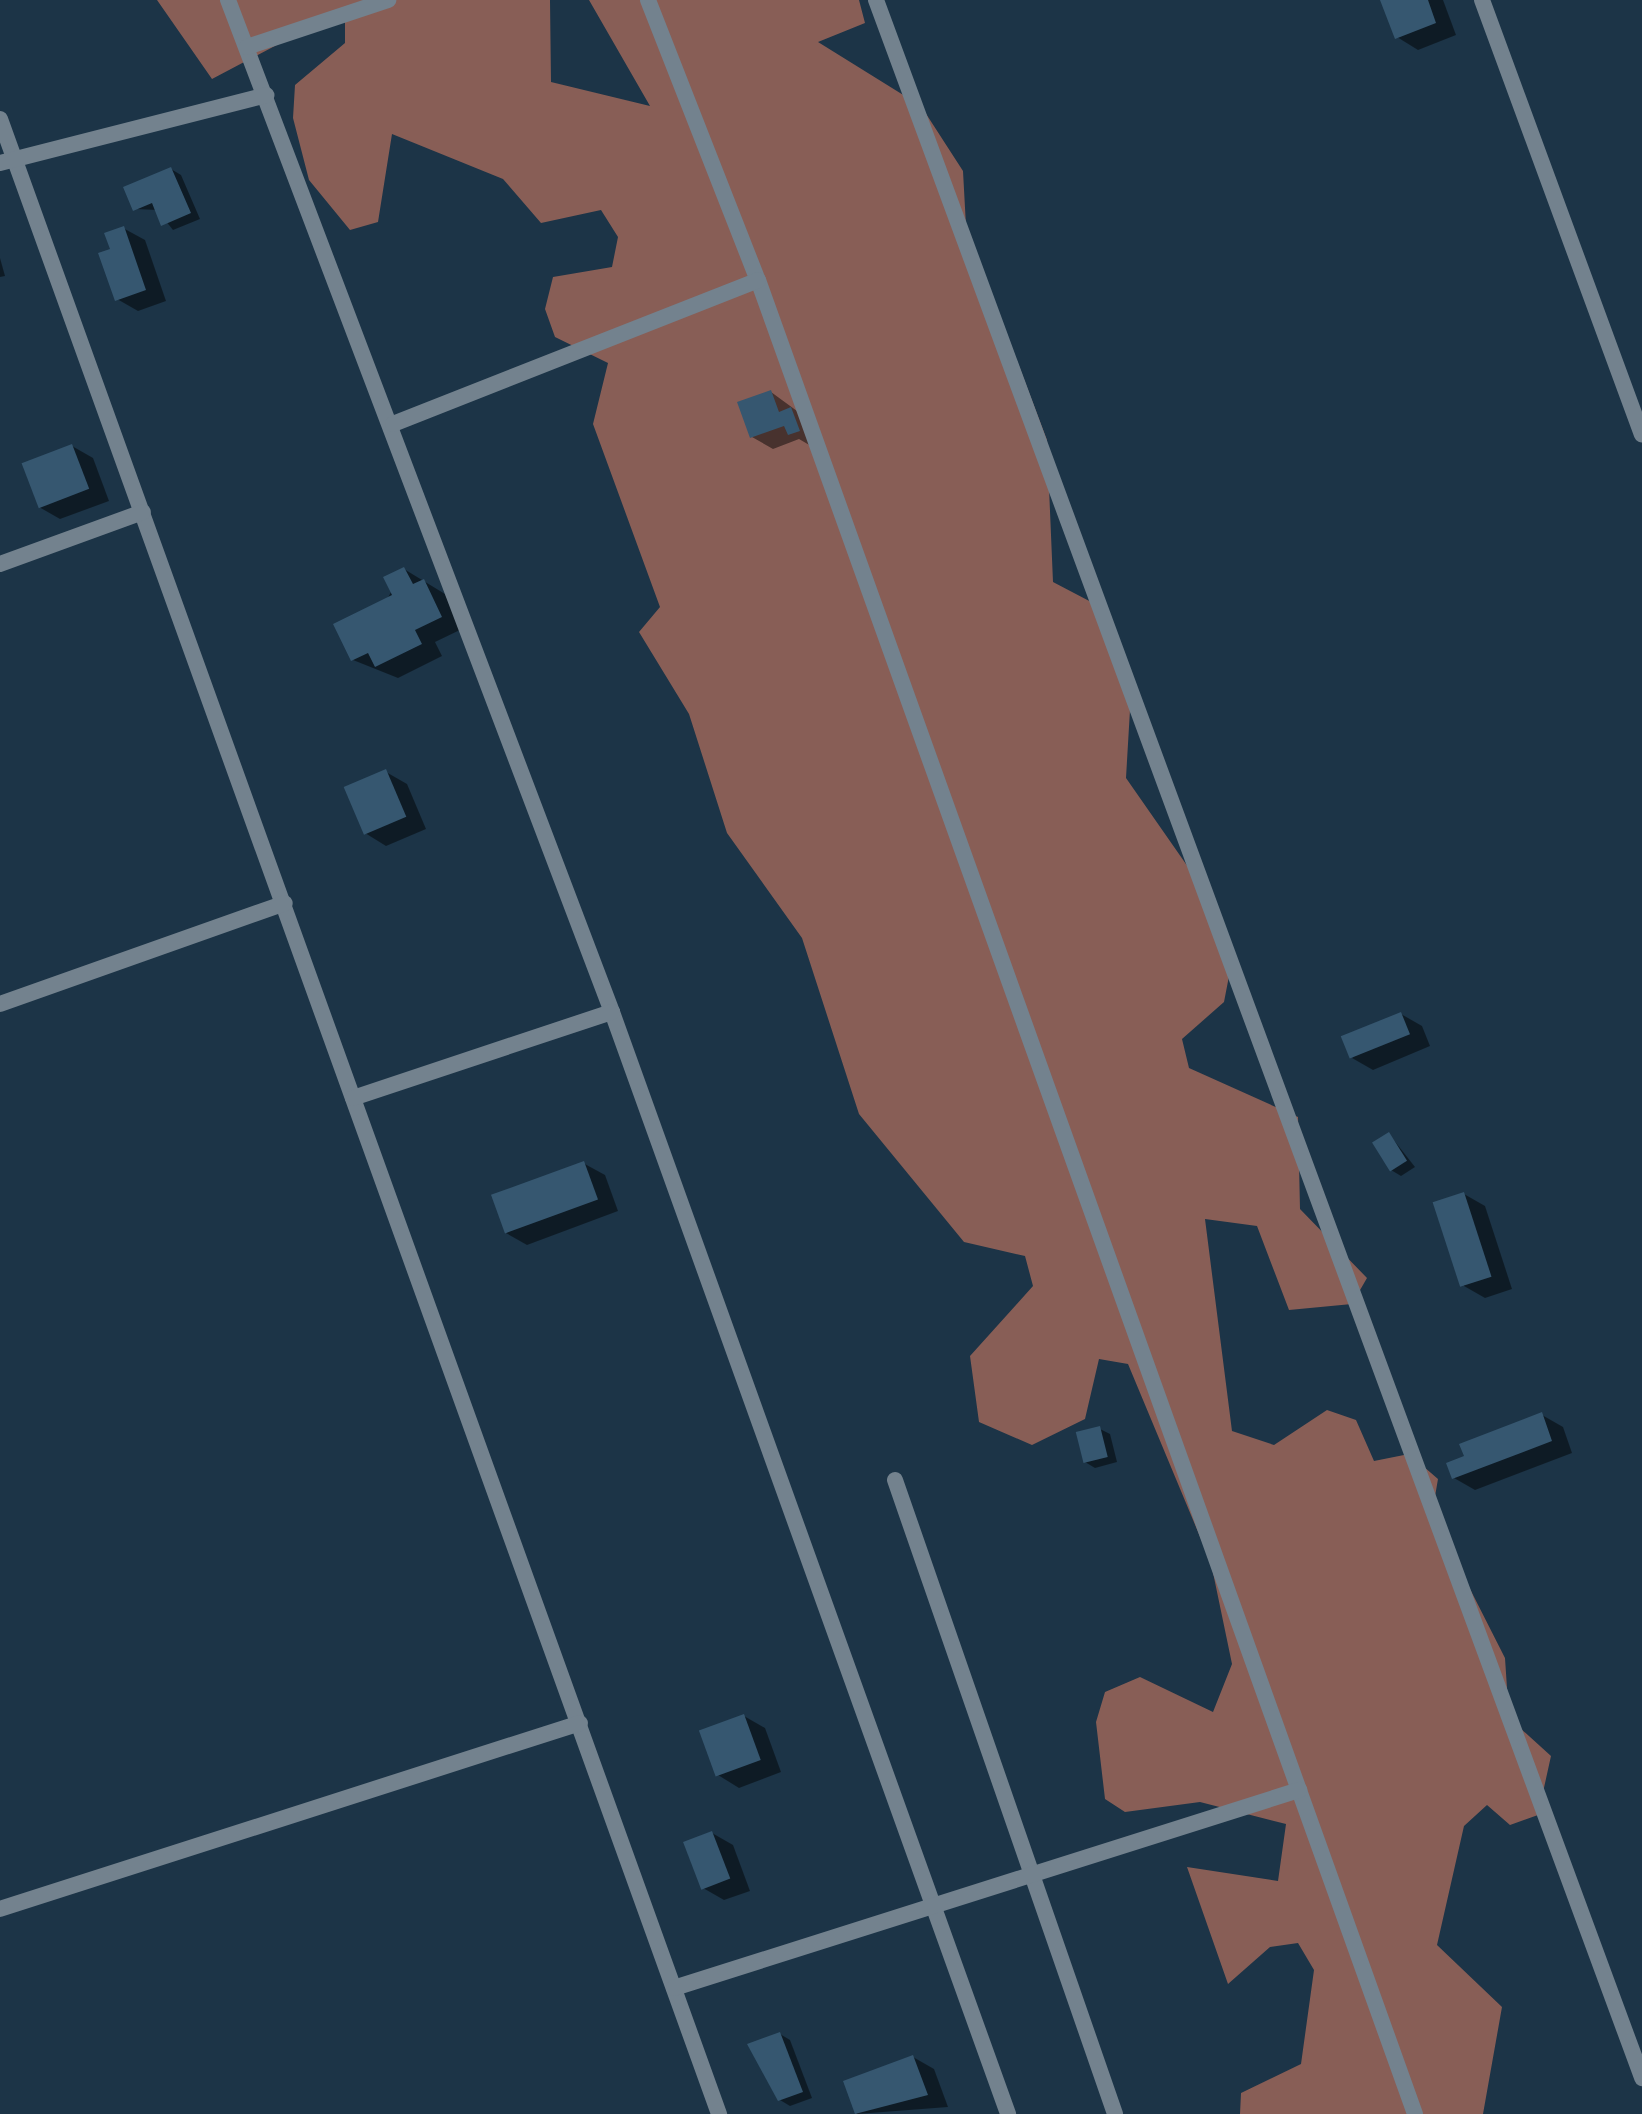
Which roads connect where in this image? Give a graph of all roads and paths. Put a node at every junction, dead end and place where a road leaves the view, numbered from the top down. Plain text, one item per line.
1 (228, 0) edge
2 (388, 0) edge
3 (648, 0) edge
4 (876, 0) edge
5 (1482, 0) edge
6 (247, 47) junction
7 (266, 95) junction
8 (0, 119) edge
9 (7, 161) edge
10 (758, 280) junction
11 (393, 424) junction
12 (1642, 434) edge
13 (143, 512) junction
14 (0, 564) edge
15 (285, 903) junction
16 (0, 1004) edge
17 (612, 1012) junction
18 (353, 1098) junction
19 (895, 1480) dead end
20 (580, 1723) junction
21 (1299, 1790) junction
22 (1032, 1875) junction
23 (933, 1906) junction
24 (0, 1909) edge
25 (674, 1988) junction
26 (1642, 2078) edge
27 (719, 2114) edge
28 (1008, 2114) edge
29 (1115, 2114) edge
30 (1415, 2114) edge

1 - 6 street
2 - 6 street
3 - 10 street
4 - 26 street
5 - 12 street
6 - 7 street
7 - 9 street
7 - 11 street
8 - 9 street
9 - 13 street
10 - 11 street
10 - 21 street
11 - 17 street
13 - 14 street
13 - 15 street
15 - 16 street
15 - 18 street
17 - 18 street
17 - 23 street
18 - 20 street
19 - 22 street
20 - 24 street
20 - 25 street
21 - 22 street
21 - 30 street
22 - 23 street
22 - 29 street
23 - 25 street
23 - 28 street
25 - 27 street

